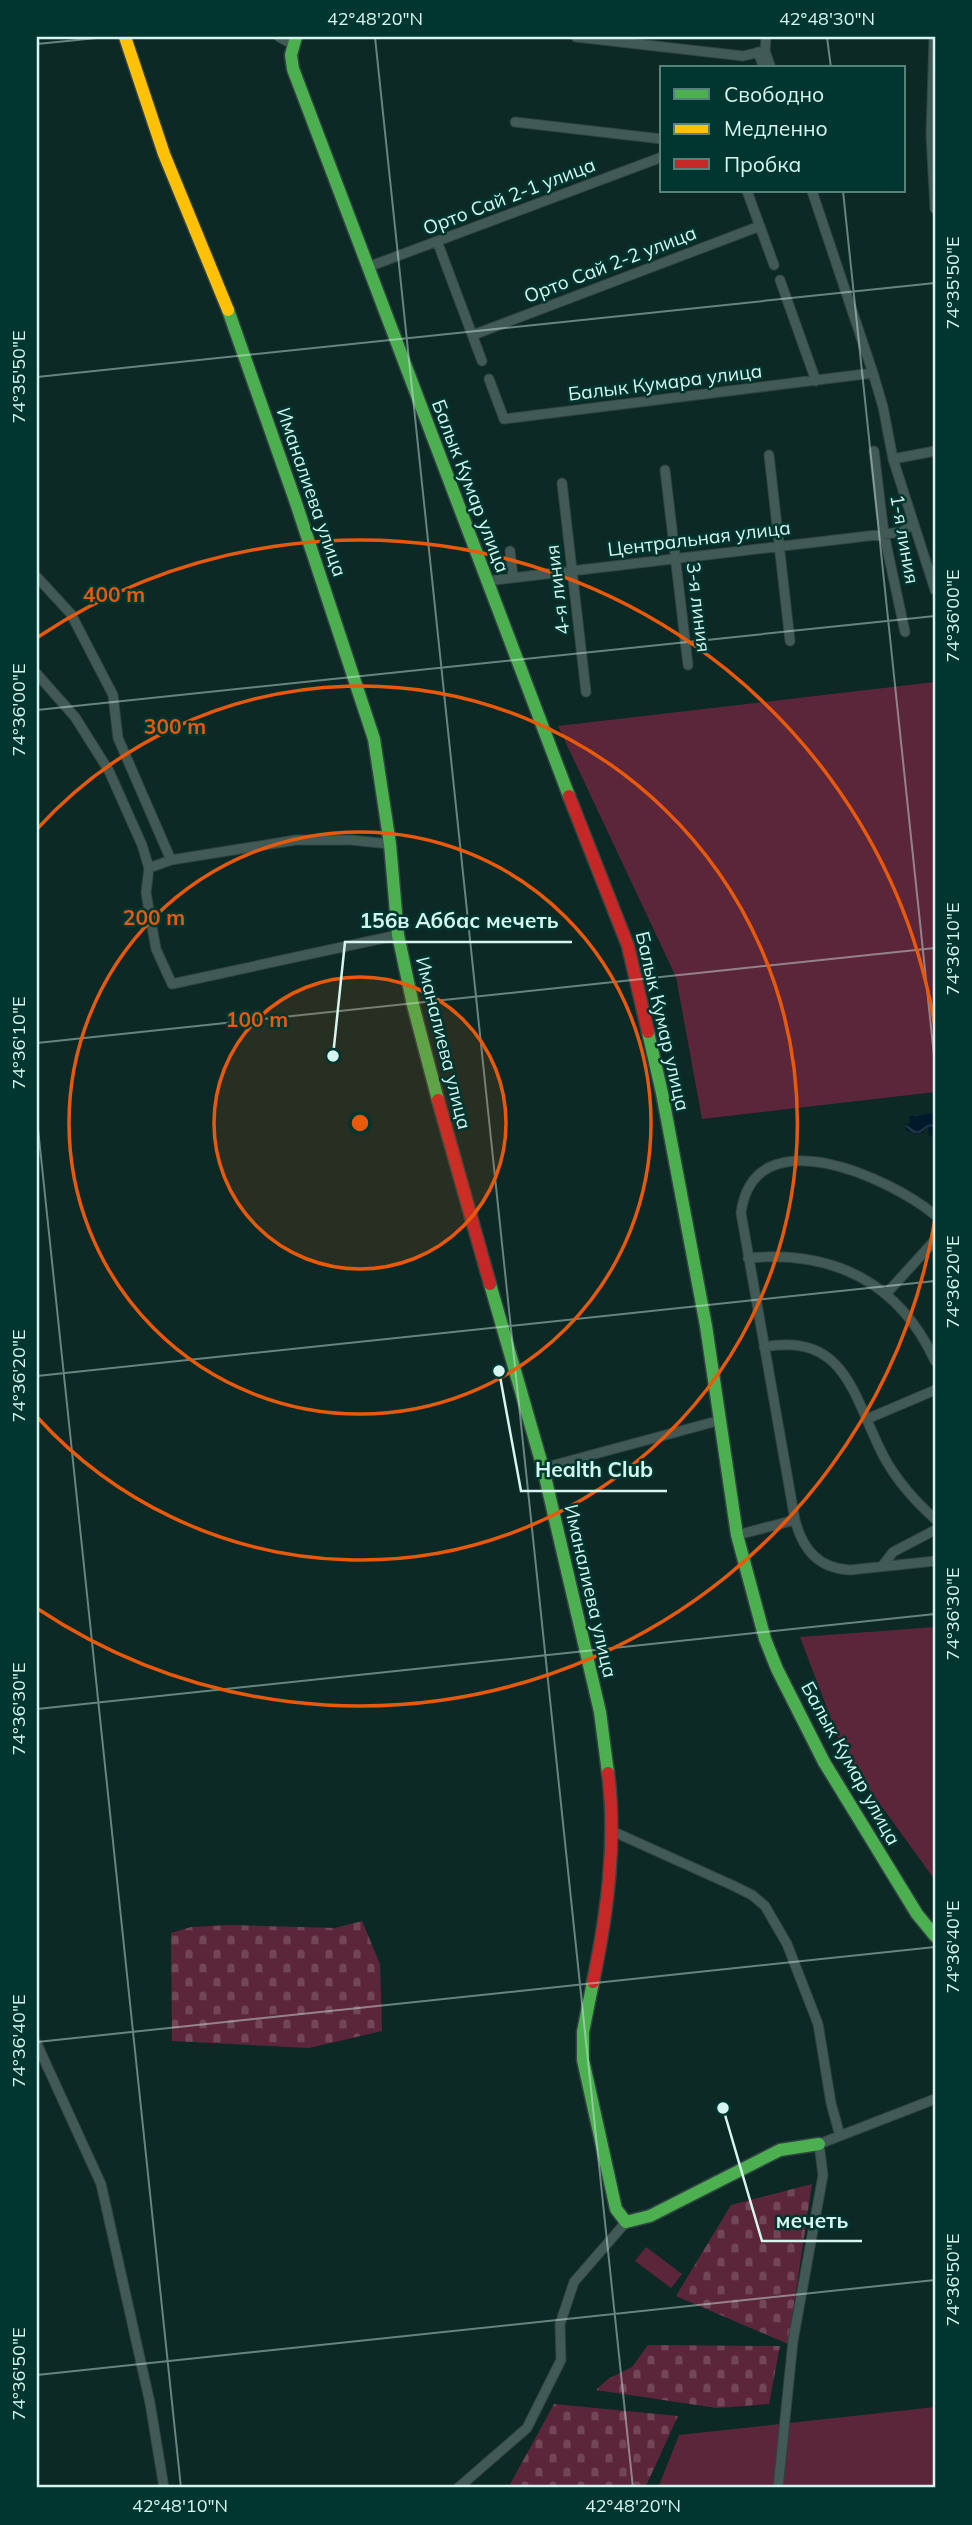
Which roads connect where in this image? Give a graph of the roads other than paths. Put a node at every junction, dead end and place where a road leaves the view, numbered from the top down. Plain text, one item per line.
1 (125, 37) edge
2 (279, 37) edge
3 (576, 37) edge
4 (766, 37) edge
5 (934, 37) edge
6 (294, 41) edge
7 (762, 51) junction
8 (764, 66) edge
9 (770, 66) edge
10 (515, 121) dead end
11 (660, 139) edge
12 (660, 158) edge
13 (747, 192) edge
14 (812, 192) edge
15 (935, 209) edge
16 (760, 226) junction
17 (437, 241) junction
18 (774, 265) dead end
19 (368, 267) junction
20 (780, 280) dead end
21 (472, 335) junction
22 (482, 361) dead end
23 (873, 373) junction
24 (488, 379) dead end
25 (816, 381) junction
26 (874, 451) dead end
27 (935, 451) edge
28 (769, 455) dead end
29 (893, 460) junction
30 (665, 470) dead end
31 (562, 483) dead end
32 (912, 524) junction
33 (884, 534) junction
34 (779, 546) junction
35 (510, 551) dead end
36 (675, 559) junction
37 (572, 571) junction
38 (37, 577) edge
39 (513, 577) junction
40 (486, 581) junction
41 (935, 590) edge
42 (905, 632) dead end
43 (790, 641) dead end
44 (688, 665) dead end
45 (37, 674) edge
46 (586, 692) dead end
47 (390, 844) junction
48 (171, 860) junction
49 (149, 868) junction
50 (398, 934) junction
51 (935, 1215) edge
52 (935, 1240) edge
53 (748, 1258) junction
54 (886, 1294) junction
55 (764, 1347) junction
56 (935, 1362) edge
57 (935, 1390) edge
58 (867, 1419) junction
59 (721, 1420) junction
60 (542, 1468) junction
61 (935, 1519) edge
62 (795, 1520) junction
63 (935, 1530) edge
64 (737, 1535) junction
65 (935, 1560) edge
66 (883, 1565) junction
67 (612, 1831) junction
68 (935, 1936) edge
69 (37, 2044) edge
70 (935, 2099) edge
71 (840, 2136) junction
72 (819, 2144) junction
73 (625, 2222) junction
74 (164, 2488) edge
75 (458, 2488) edge
76 (778, 2488) edge

1 - 47 street, Иманалиева улица
2 - 6 street
3 - 7 street
4 - 7 street
5 - 15 street
6 - 19 street, Балык Кумар улица
7 - 8 street
7 - 9 street
10 - 11 street
12 - 17 street, Орто Сай 2-1 улица
13 - 16 street
14 - 23 street
16 - 18 street
16 - 21 street, Орто Сай 2-2 улица
17 - 19 street, Орто Сай 2-1 улица
17 - 21 street
19 - 40 street, Балык Кумар улица
20 - 25 street
21 - 22 street
23 - 25 street, Балык Кумара улица
23 - 29 street
24 - 25 street, Балык Кумара улица
26 - 33 street, 1-я линия
27 - 29 street
28 - 34 street
29 - 32 street
30 - 36 street, 3-я линия
31 - 37 street, 4-я линия
32 - 33 street, Центральная улица
32 - 41 street
33 - 34 street, Центральная улица
33 - 42 street, 1-я линия
34 - 36 street, Центральная улица
34 - 43 street
35 - 39 street
36 - 37 street, Центральная улица
36 - 44 street, 3-я линия
37 - 39 street, Центральная улица
37 - 46 street, 4-я линия
38 - 48 street
39 - 40 street, Центральная улица
40 - 59 street, Балык Кумар улица
45 - 49 street
47 - 48 street
47 - 50 street, Иманалиева улица
48 - 49 street
49 - 50 street
50 - 60 street, Иманалиева улица
51 - 53 street
52 - 54 street
53 - 54 street
53 - 55 street
54 - 56 street
55 - 58 street
55 - 62 street
57 - 58 street
58 - 61 street
59 - 60 street
59 - 64 street, Балык Кумар улица
60 - 67 street, Иманалиева улица
62 - 64 street
62 - 66 street
63 - 66 street
64 - 68 street, Балык Кумар улица
65 - 66 street
67 - 71 street
67 - 73 street, Иманалиева улица
69 - 74 street
70 - 71 street
71 - 72 street
72 - 73 street
72 - 76 street
73 - 75 street

